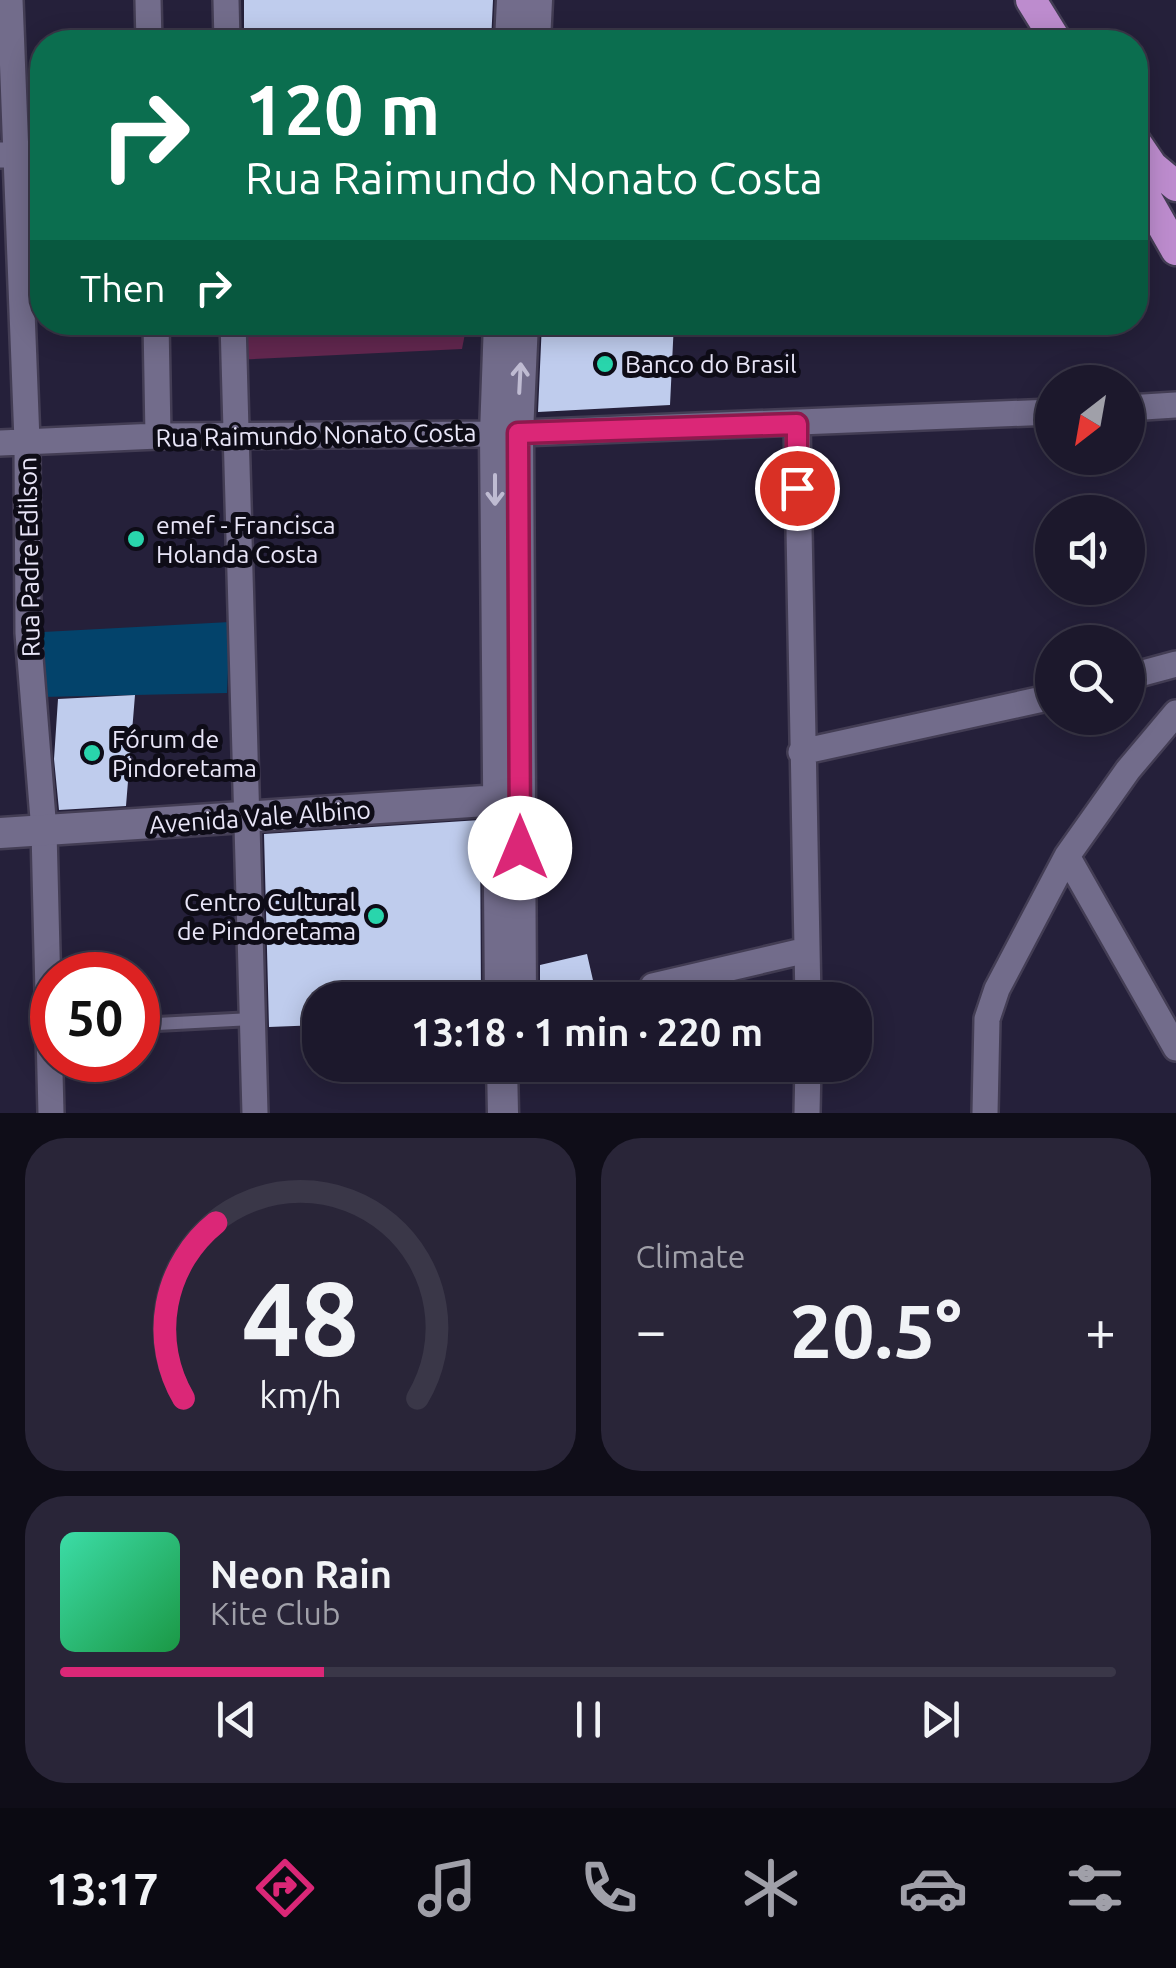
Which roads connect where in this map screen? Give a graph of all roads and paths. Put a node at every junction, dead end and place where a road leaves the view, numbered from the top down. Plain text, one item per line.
1 (10, 0) edge
2 (148, 0) edge
3 (226, 0) edge
4 (512, 0) edge
5 (537, 0) edge
6 (1030, 0) edge
7 (149, 30) edge
8 (227, 30) edge
9 (511, 30) edge
10 (536, 30) edge
11 (1049, 30) edge
12 (8, 155) edge
13 (1148, 160) edge
14 (1176, 186) edge
15 (1148, 201) edge
16 (1176, 250) edge
17 (156, 335) edge
18 (234, 335) edge
19 (500, 335) edge
20 (520, 335) edge
21 (1176, 405) edge
22 (1145, 407) edge
23 (1035, 413) edge
24 (797, 424) junction
25 (506, 433) junction
26 (158, 436) junction
27 (237, 436) junction
28 (27, 441) junction
29 (0, 443) edge
30 (1176, 664) edge
31 (1145, 672) edge
32 (1035, 701) edge
33 (1176, 712) edge
34 (801, 752) junction
35 (508, 800) junction
36 (244, 817) junction
37 (44, 831) junction
38 (0, 833) edge
39 (1067, 856) junction
40 (807, 950) junction
41 (501, 982) edge
42 (520, 982) edge
43 (669, 982) edge
44 (808, 982) edge
45 (252, 1019) junction
46 (160, 1024) edge
47 (1176, 1048) edge
48 (502, 1082) edge
49 (522, 1082) edge
50 (808, 1082) edge
51 (51, 1113) edge
52 (256, 1113) edge
53 (503, 1113) edge
54 (522, 1113) edge
55 (807, 1113) edge
56 (985, 1113) edge

1 - 12 street, Rua Padre Edilson
2 - 7 street
3 - 8 street
4 - 9 main road
5 - 10 main road
6 - 11 highway
12 - 28 street, Rua Padre Edilson
13 - 14 highway
15 - 16 highway
17 - 26 street
18 - 27 street
19 - 25 main road
25 -> 20 main road
21 - 22 street
23 - 24 street, Rua Raimundo Nonato Costa
24 - 25 street, Rua Raimundo Nonato Costa
24 - 34 street
25 - 27 street, Rua Raimundo Nonato Costa
25 - 35 main road
26 - 27 street, Rua Raimundo Nonato Costa
26 - 28 street, Rua Raimundo Nonato Costa
27 - 36 street
28 - 29 street, Rua Raimundo Nonato Costa
28 - 37 street, Rua Padre Edilson
30 - 31 street
32 - 34 street
33 - 39 street
34 - 40 street
35 - 36 main road, Avenida Vale Albino
35 - 41 main road
35 - 42 main road
36 - 37 main road, Avenida Vale Albino
36 - 45 street
37 - 38 main road, Avenida Vale Albino
37 - 51 street, Rua Padre Edilson
39 - 47 street
39 - 56 street
40 - 43 street
40 - 44 street
45 - 46 lane
45 - 52 street
48 - 53 main road
49 - 54 main road
50 - 55 street

